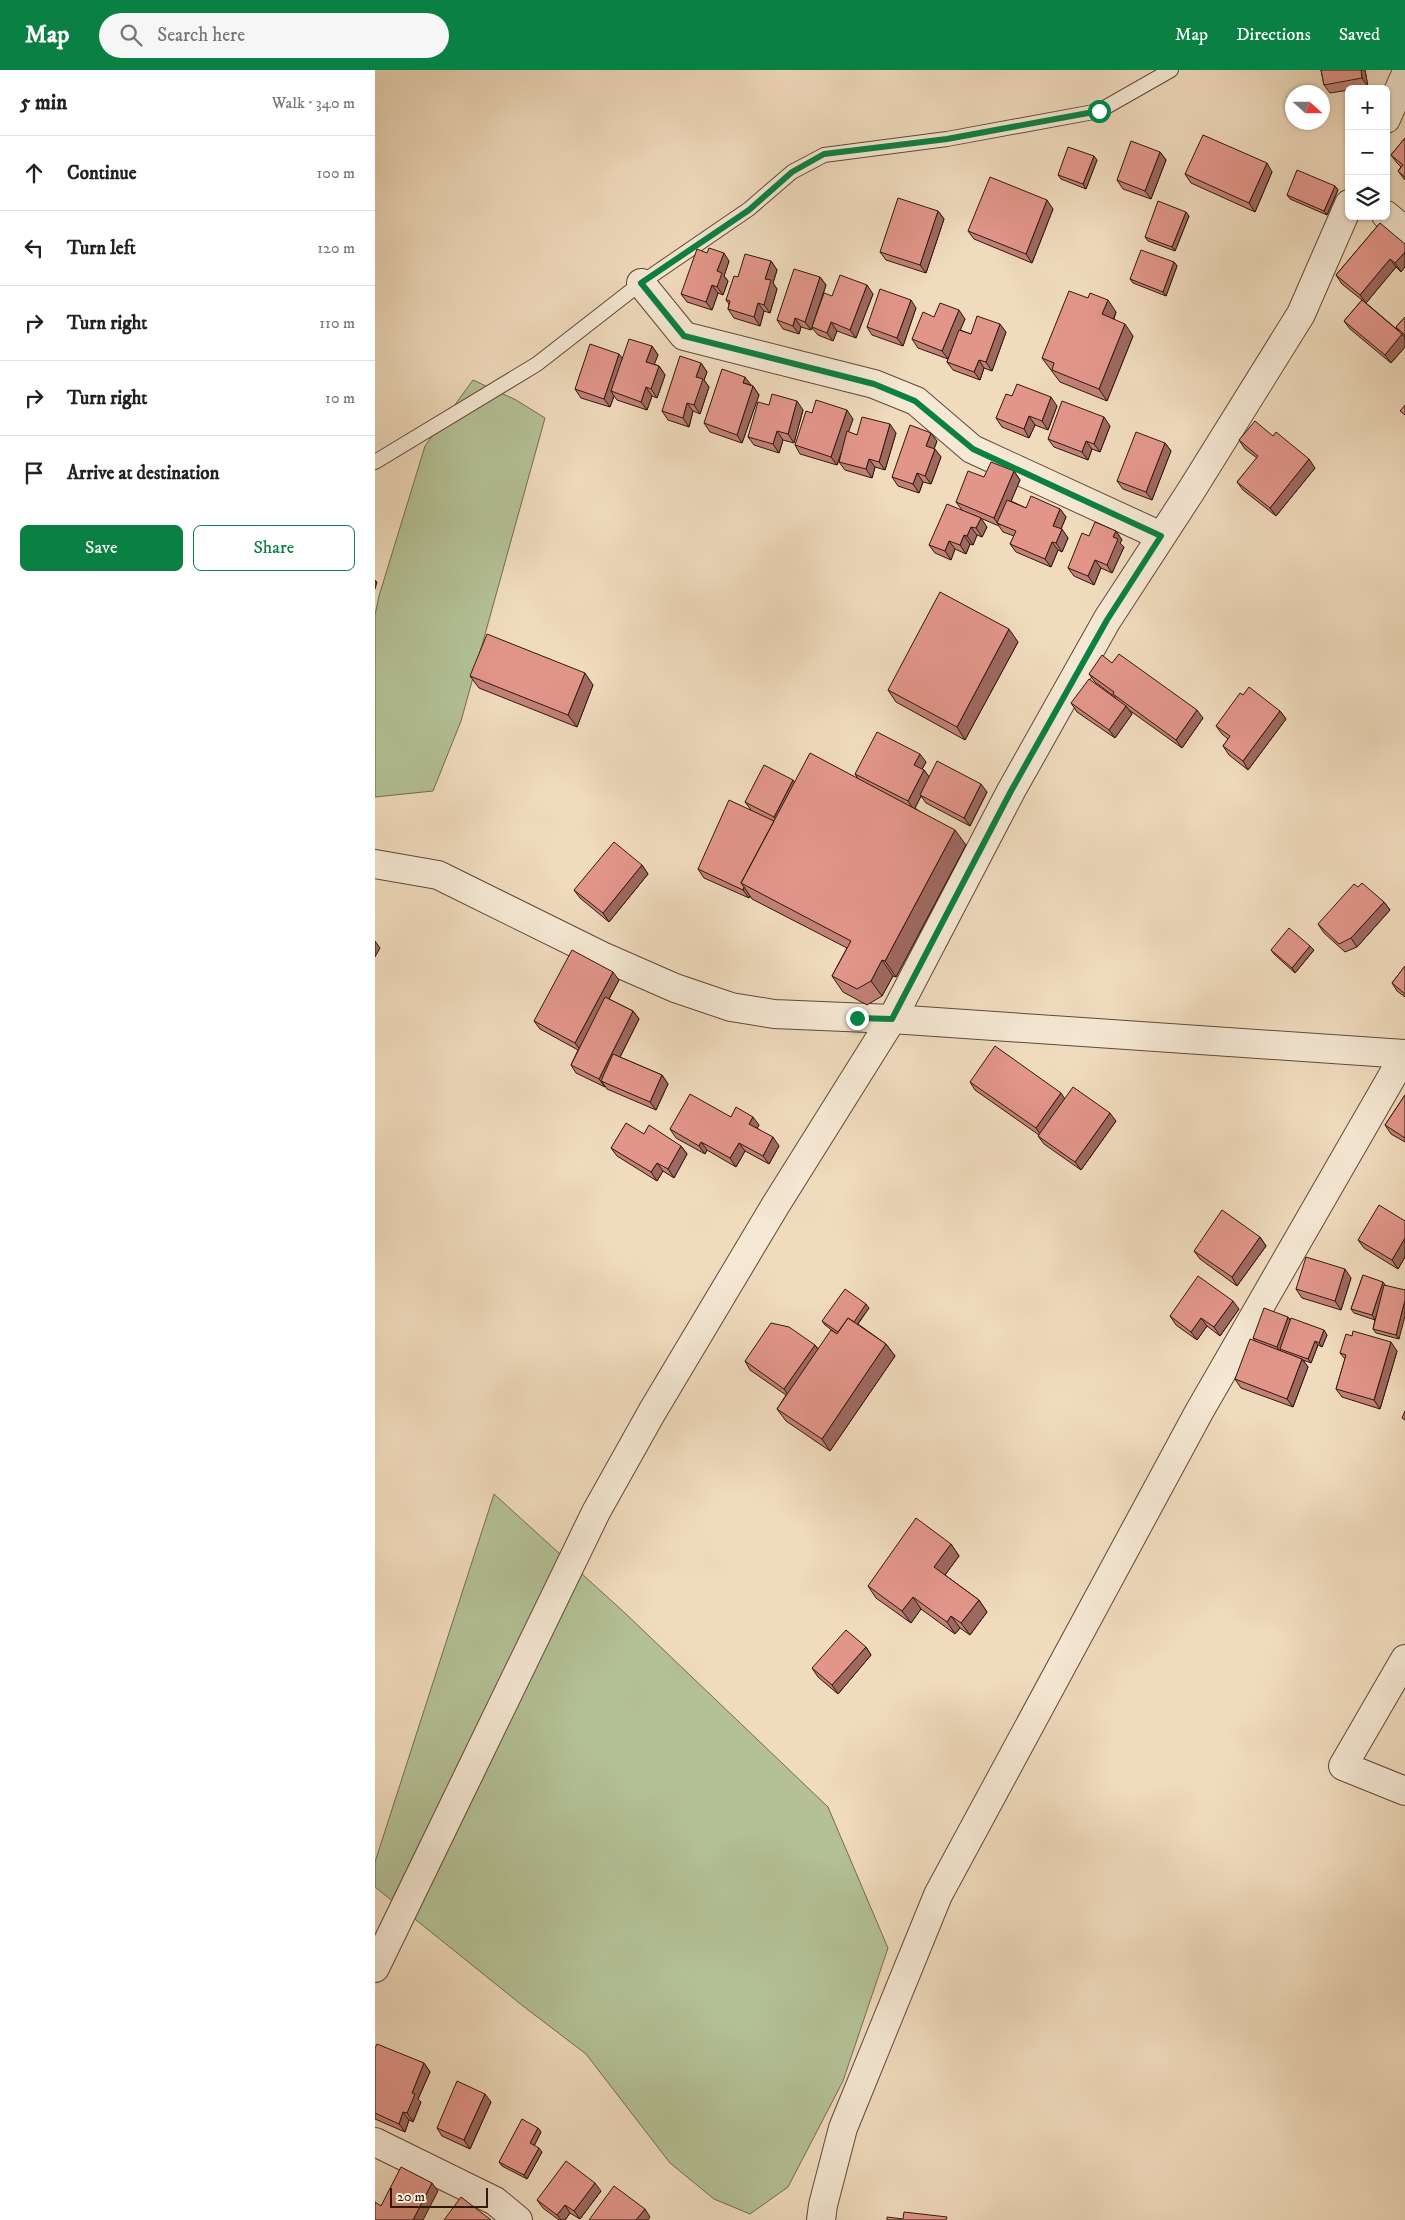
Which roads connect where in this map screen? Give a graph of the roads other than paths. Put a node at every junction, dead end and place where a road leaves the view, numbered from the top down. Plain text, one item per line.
1 (1171, 70) edge
2 (1405, 76) edge
3 (1390, 110) edge
4 (1345, 213) edge
5 (1390, 218) edge
6 (1405, 231) edge
7 (641, 283) junction
8 (375, 462) edge
9 (1161, 536) junction
10 (375, 864) edge
11 (892, 1019) junction
12 (1405, 1054) edge
13 (1405, 1659) edge
14 (1405, 1791) edge
15 (375, 1968) edge
16 (375, 2142) edge
17 (517, 2220) edge
18 (821, 2220) edge

1 - 7 lane
2 - 3 street
4 - 9 street
5 - 6 street
7 - 8 lane
7 - 9 street
9 - 11 street
10 - 11 street
11 - 12 street
11 - 15 street
12 - 18 street
13 - 14 street
16 - 17 street

